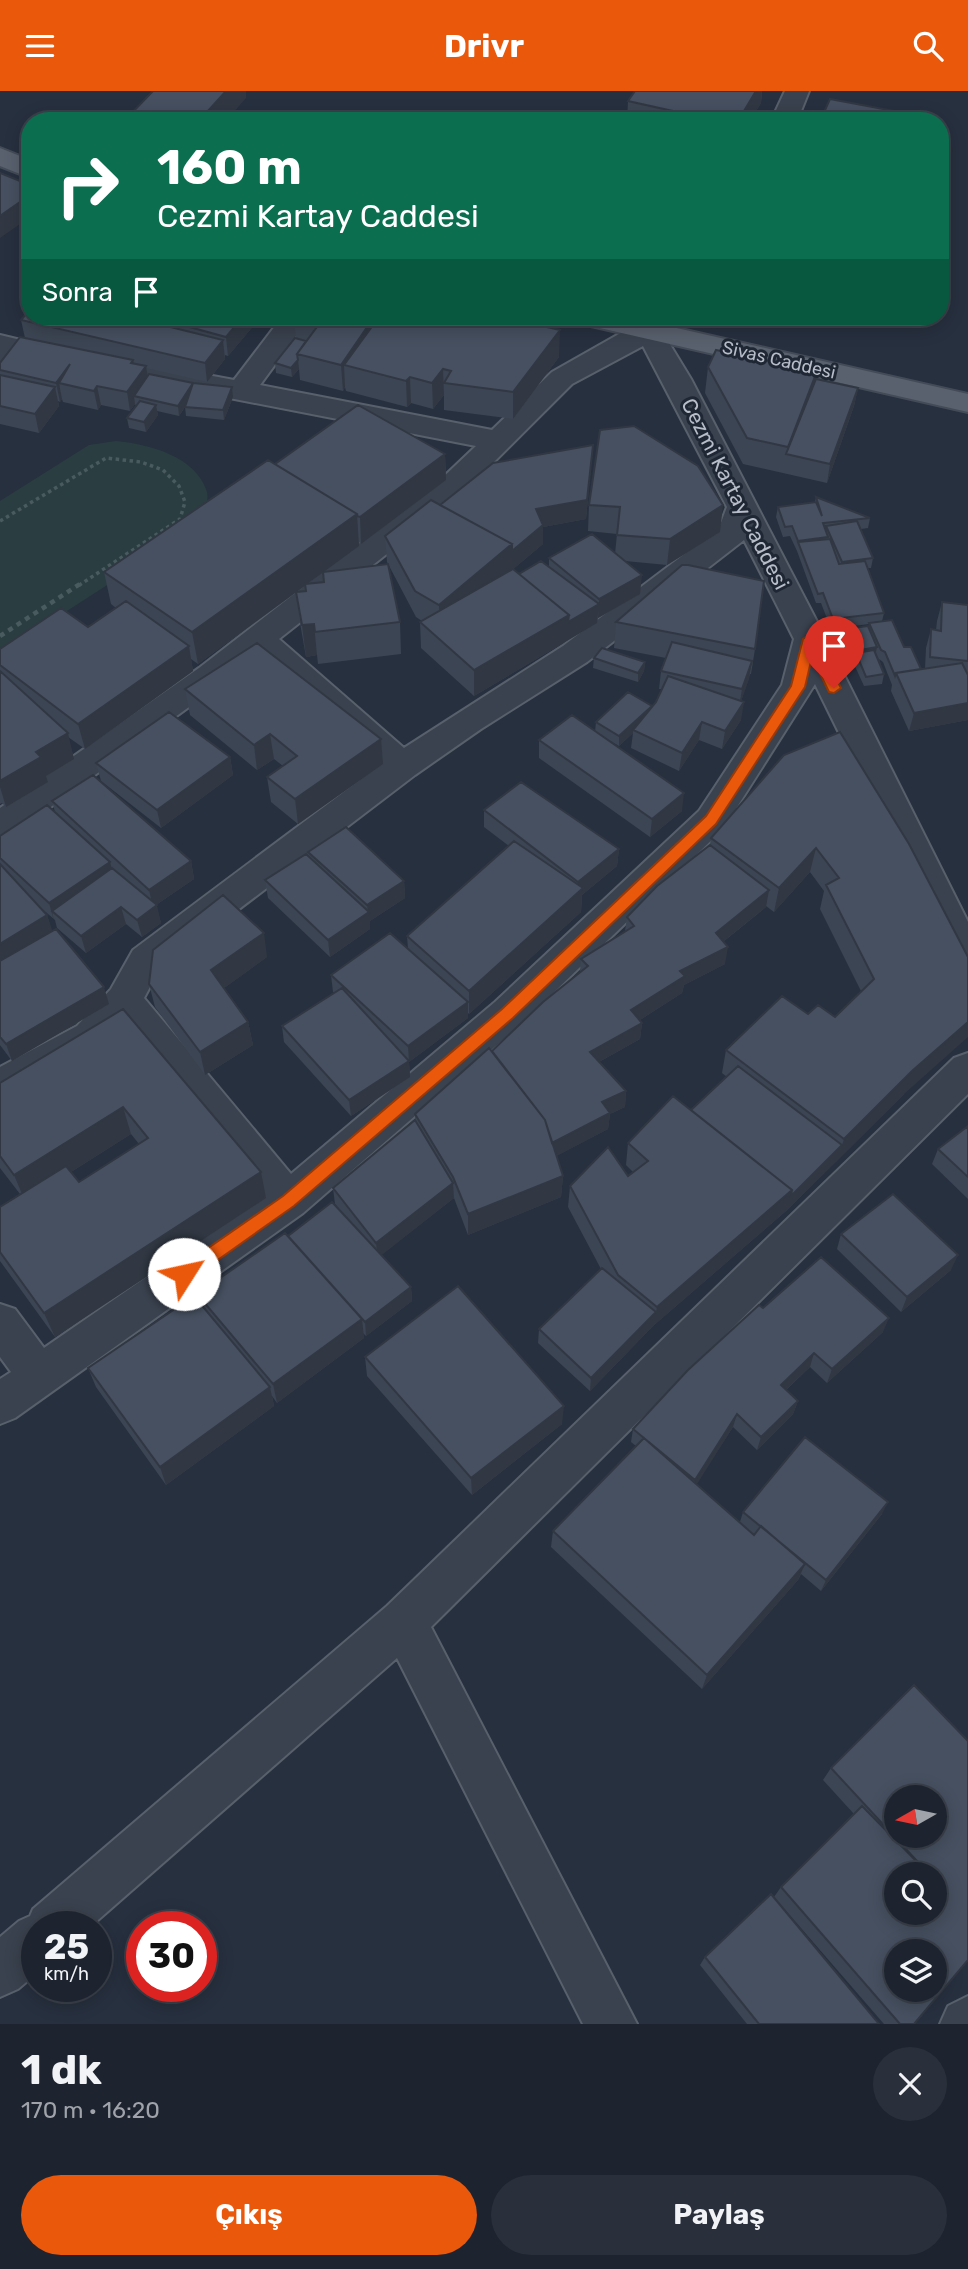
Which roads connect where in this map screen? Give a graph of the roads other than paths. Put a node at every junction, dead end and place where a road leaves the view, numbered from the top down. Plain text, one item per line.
1 (797, 91) edge
2 (788, 112) edge
3 (0, 156) edge
4 (21, 166) edge
5 (289, 326) edge
6 (653, 326) edge
7 (658, 326) edge
8 (665, 326) edge
9 (25, 352) edge
10 (240, 392) junction
11 (968, 403) edge
12 (501, 441) junction
13 (741, 509) junction
14 (257, 638) junction
15 (810, 639) junction
16 (403, 766) junction
17 (0, 826) edge
18 (968, 959) edge
19 (124, 1000) junction
20 (968, 1069) edge
21 (0, 1086) edge
22 (289, 1201) junction
23 (0, 1323) edge
24 (39, 1376) junction
25 (0, 1404) edge
26 (403, 1622) junction
27 (69, 1911) edge
28 (21, 1953) edge
29 (0, 1971) edge
30 (611, 2024) edge

1 - 2 street
3 - 4 main road
5 - 10 street
6 - 12 street
7 - 13 street, Cezmi Kartay Caddesi
8 - 11 main road, Sivas Caddesi
9 - 10 street
10 - 12 street
12 - 14 street
13 - 15 street, Cezmi Kartay Caddesi
13 - 16 street
14 - 16 street
14 - 17 street
15 - 18 street, Cezmi Kartay Caddesi
15 - 22 street
16 - 19 street
19 - 21 street
19 - 22 street
20 - 26 street
22 - 24 street
23 - 24 street
24 - 25 street
26 - 27 street
26 - 30 street
28 - 29 street

